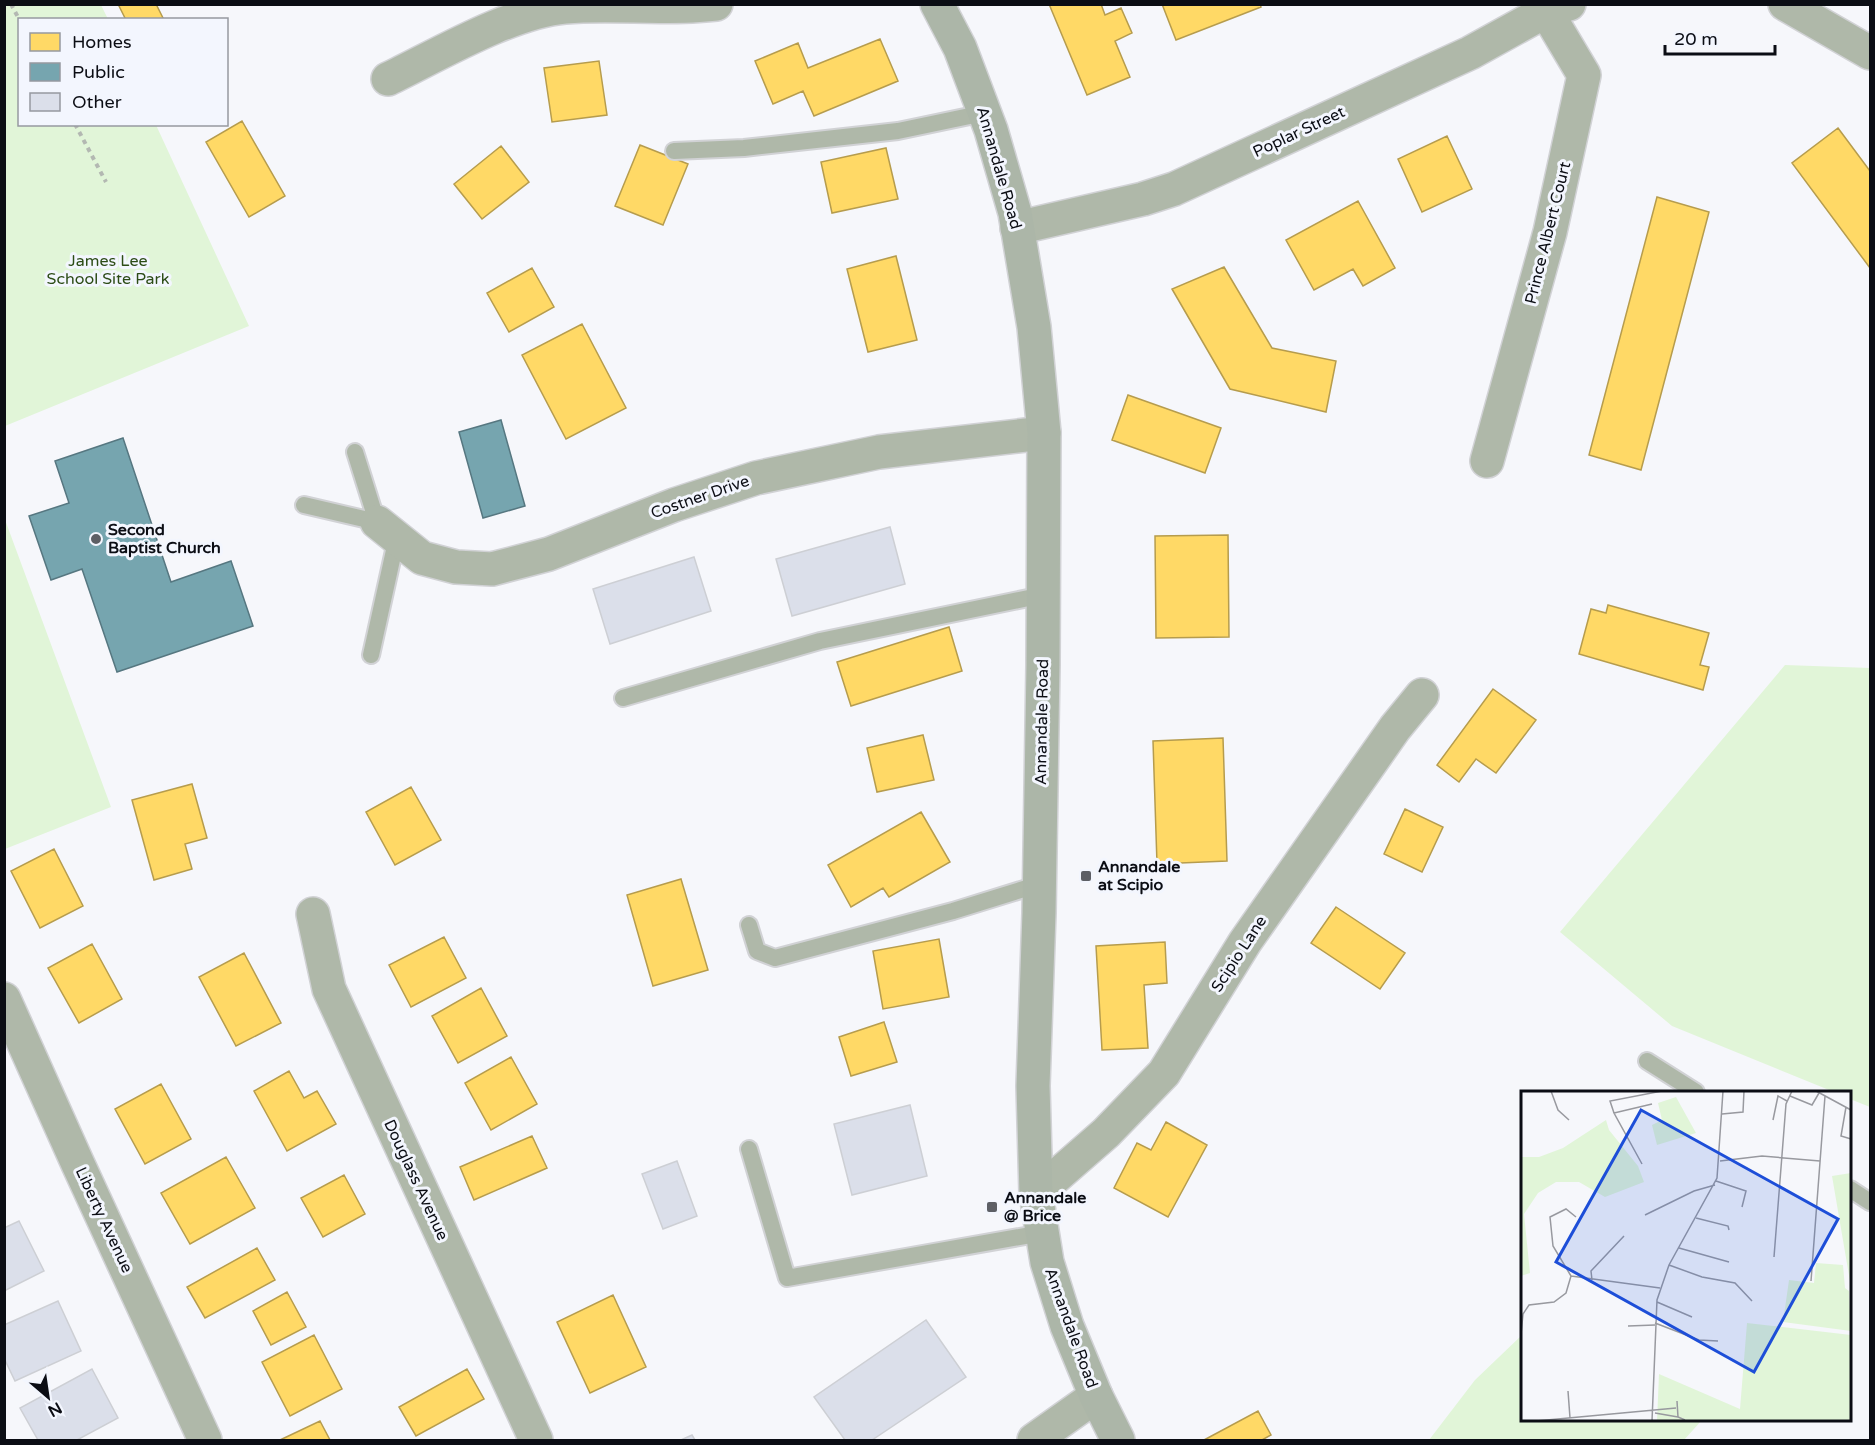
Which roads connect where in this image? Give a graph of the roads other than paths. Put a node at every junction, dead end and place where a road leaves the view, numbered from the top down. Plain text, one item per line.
1 (716, 4) edge
2 (938, 4) edge
3 (1785, 4) edge
4 (1557, 8) edge
5 (1870, 53) edge
6 (388, 79) dead end
7 (984, 112) junction
8 (674, 151) dead end
9 (1017, 228) junction
10 (1044, 433) junction
11 (355, 452) dead end
12 (1487, 461) dead end
13 (304, 505) dead end
14 (387, 529) junction
15 (1043, 595) junction
16 (371, 655) dead end
17 (1422, 695) dead end
18 (623, 698) dead end
19 (1040, 884) junction
20 (313, 914) dead end
21 (749, 925) dead end
22 (4, 999) edge
23 (1647, 1061) dead end
24 (1694, 1091) edge
25 (749, 1149) dead end
26 (1851, 1190) edge
27 (1036, 1194) junction
28 (1870, 1202) edge
29 (1042, 1233) junction
30 (1096, 1396) junction
31 (206, 1440) edge
32 (536, 1440) edge
33 (1034, 1440) edge
34 (1118, 1440) edge

1 - 6 street
2 - 7 main road, Annandale Road
3 - 5 street
4 - 9 street, Poplar Street
4 - 12 street, Prince Albert Court
7 - 8 lane
7 - 9 main road, Annandale Road
9 - 10 main road, Annandale Road
10 - 14 street, Costner Drive
10 - 15 main road, Annandale Road
11 - 14 lane
13 - 14 lane
14 - 16 lane
15 - 18 lane
15 - 19 main road, Annandale Road
17 - 27 street, Scipio Lane
19 - 21 lane
19 - 27 main road, Annandale Road
20 - 32 street, Douglass Avenue
22 - 31 street, Liberty Avenue
23 - 24 lane
25 - 29 lane
26 - 28 lane
27 - 29 main road, Annandale Road
29 - 30 main road, Annandale Road
30 - 33 street
30 - 34 main road, Annandale Road

